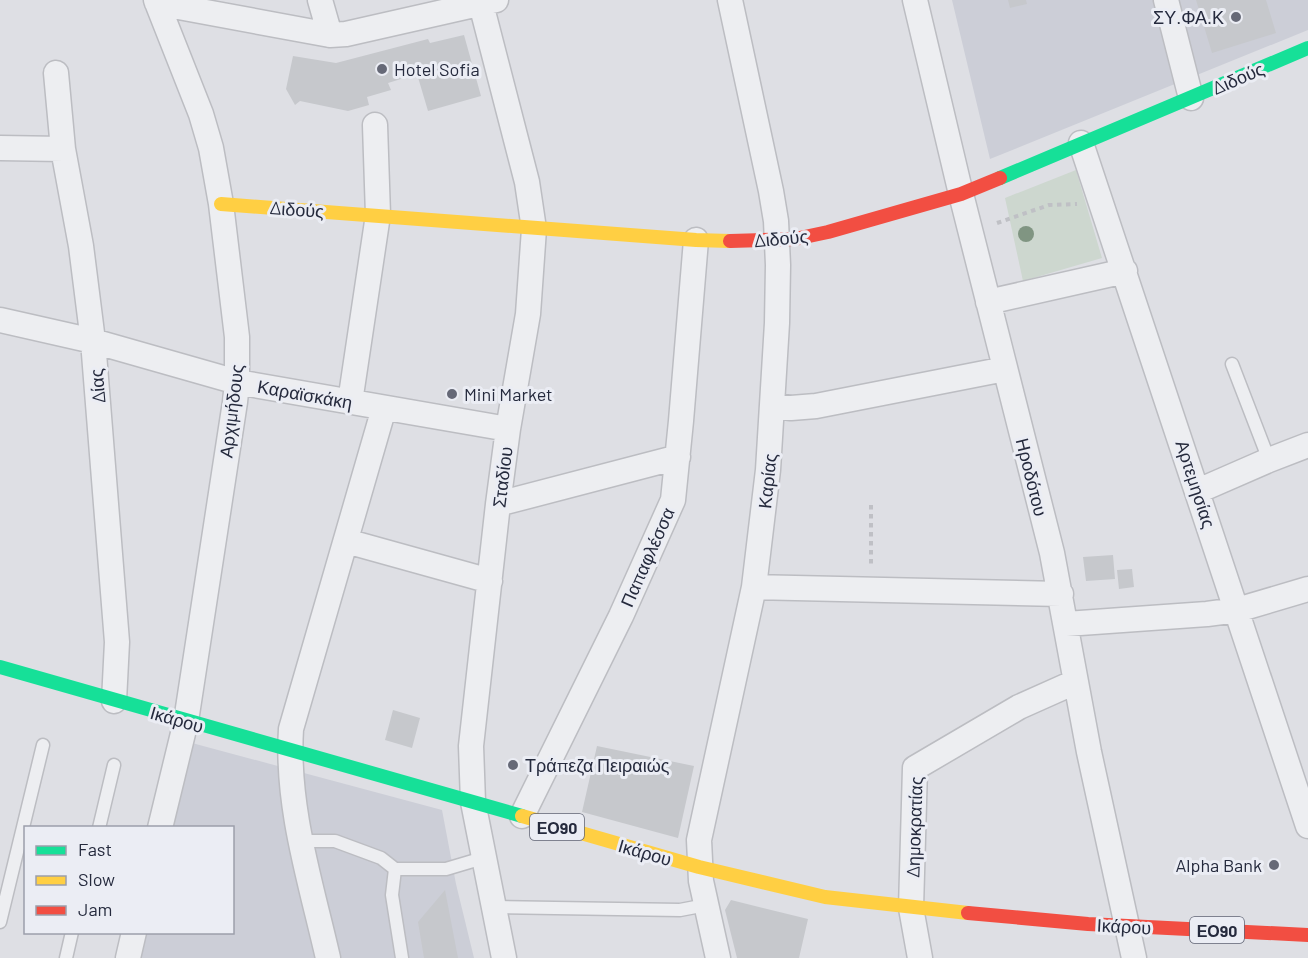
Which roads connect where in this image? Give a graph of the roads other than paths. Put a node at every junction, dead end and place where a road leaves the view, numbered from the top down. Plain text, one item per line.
1 (320, 0) edge
2 (730, 0) edge
3 (915, 0) edge
4 (1166, 0) edge
5 (486, 1) edge
6 (157, 2) edge
7 (330, 35) junction
8 (1308, 48) edge
9 (56, 74) dead end
10 (1191, 98) junction
11 (375, 125) dead end
12 (1081, 143) junction
13 (0, 148) edge
14 (63, 149) junction
15 (961, 194) junction
16 (221, 204) junction
17 (378, 215) junction
18 (534, 229) junction
19 (696, 240) junction
20 (777, 241) junction
21 (1125, 271) junction
22 (988, 302) junction
23 (0, 320) edge
24 (93, 341) junction
25 (1232, 364) dead end
26 (1005, 369) junction
27 (237, 382) junction
28 (350, 402) junction
29 (774, 406) junction
30 (384, 408) junction
31 (508, 429) junction
32 (1308, 446) edge
33 (678, 458) junction
34 (1269, 460) junction
35 (1198, 491) junction
36 (498, 504) junction
37 (346, 541) junction
38 (490, 581) junction
39 (754, 587) junction
40 (1308, 589) edge
41 (1060, 594) junction
42 (1237, 610) junction
43 (1066, 624) junction
44 (0, 667) edge
45 (1075, 682) junction
46 (114, 700) junction
47 (186, 722) junction
48 (43, 745) dead end
49 (290, 750) junction
50 (114, 765) dead end
51 (473, 802) junction
52 (522, 816) junction
53 (99, 826) edge
54 (160, 826) edge
55 (1308, 826) edge
56 (301, 841) junction
57 (483, 858) junction
58 (699, 867) junction
59 (395, 869) junction
60 (706, 905) junction
61 (494, 906) junction
62 (911, 908) junction
63 (0, 922) edge
64 (1126, 926) junction
65 (72, 934) edge
66 (134, 934) edge
67 (1308, 935) edge
68 (66, 958) edge
69 (128, 958) edge
70 (328, 958) edge
71 (402, 958) edge
72 (504, 958) edge
73 (717, 958) edge
74 (920, 958) edge
75 (1134, 958) edge

1 - 7 street
2 - 20 street, Καρίας
3 - 15 street, Ηροδότου
4 - 10 street
5 - 7 street
5 - 18 street, Σταδίου
6 - 7 street
6 - 16 street, Αρχιμήδους
8 - 10 main road, Διδούς
9 - 14 street, Δίας
10 - 12 main road, Διδούς
11 - 17 street
12 - 15 main road, Διδούς
12 - 21 street, Αρτεμησίας
13 - 14 street
14 - 24 street, Δίας
15 - 20 main road, Διδούς
15 - 22 street, Ηροδότου
16 - 17 main road, Διδούς
16 - 27 street, Αρχιμήδους
17 - 18 main road, Διδούς
17 - 28 street
18 - 19 main road, Διδούς
18 - 31 street, Σταδίου
19 - 20 main road, Διδούς
19 - 33 street, Παπαφλέσσα
20 - 29 street, Καρίας
21 - 22 street
21 - 35 street, Αρτεμησίας
22 - 26 street, Ηροδότου
23 - 24 street, Καραϊσκάκη
24 - 27 street, Καραϊσκάκη
24 - 46 street, Δίας
25 - 34 lane
26 - 29 street
26 - 41 street, Ηροδότου
27 - 28 street, Καραϊσκάκη
27 - 47 street, Αρχιμήδους
28 - 30 street, Καραϊσκάκη
29 - 39 street, Καρίας
30 - 31 street, Καραϊσκάκη
30 - 37 street
31 - 36 street, Σταδίου
32 - 34 street
33 - 36 street
33 - 52 street, Παπαφλέσσα
34 - 35 street
35 - 42 street, Αρτεμησίας
36 - 38 street, Σταδίου
37 - 38 street
37 - 49 street
38 - 51 street, Σταδίου
39 - 41 street
39 - 58 street, Καρίας
40 - 42 street
41 - 43 street, Ηροδότου
42 - 43 street
42 - 55 street, Αρτεμησίας
43 - 45 street, Ηροδότου
44 - 46 main road, Ικάρου / ΕΟ90
45 - 62 street, Δημοκρατίας
45 - 64 street, Ηροδότου
46 - 47 main road, Ικάρου / ΕΟ90
47 - 49 main road, Ικάρου / ΕΟ90
47 - 54 street, Αρχιμήδους
48 - 63 lane
49 - 51 main road, Ικάρου / ΕΟ90
49 - 56 street
50 - 53 lane
51 - 52 main road, Ικάρου / ΕΟ90
51 - 57 street, Σταδίου
52 - 58 main road, Ικάρου / ΕΟ90
56 - 59 lane
56 - 70 street
57 - 59 lane
57 - 61 street, Σταδίου
58 - 60 street, Καρίας
58 - 62 main road, Ικάρου / ΕΟ90
59 - 71 lane
60 - 61 lane
60 - 73 street, Καρίας
61 - 72 street, Σταδίου
62 - 64 main road, Ικάρου / ΕΟ90
62 - 74 street, Δημοκρατίας
64 - 67 main road, Ικάρου / ΕΟ90
64 - 75 street, Ηροδότου
65 - 68 lane
66 - 69 street

